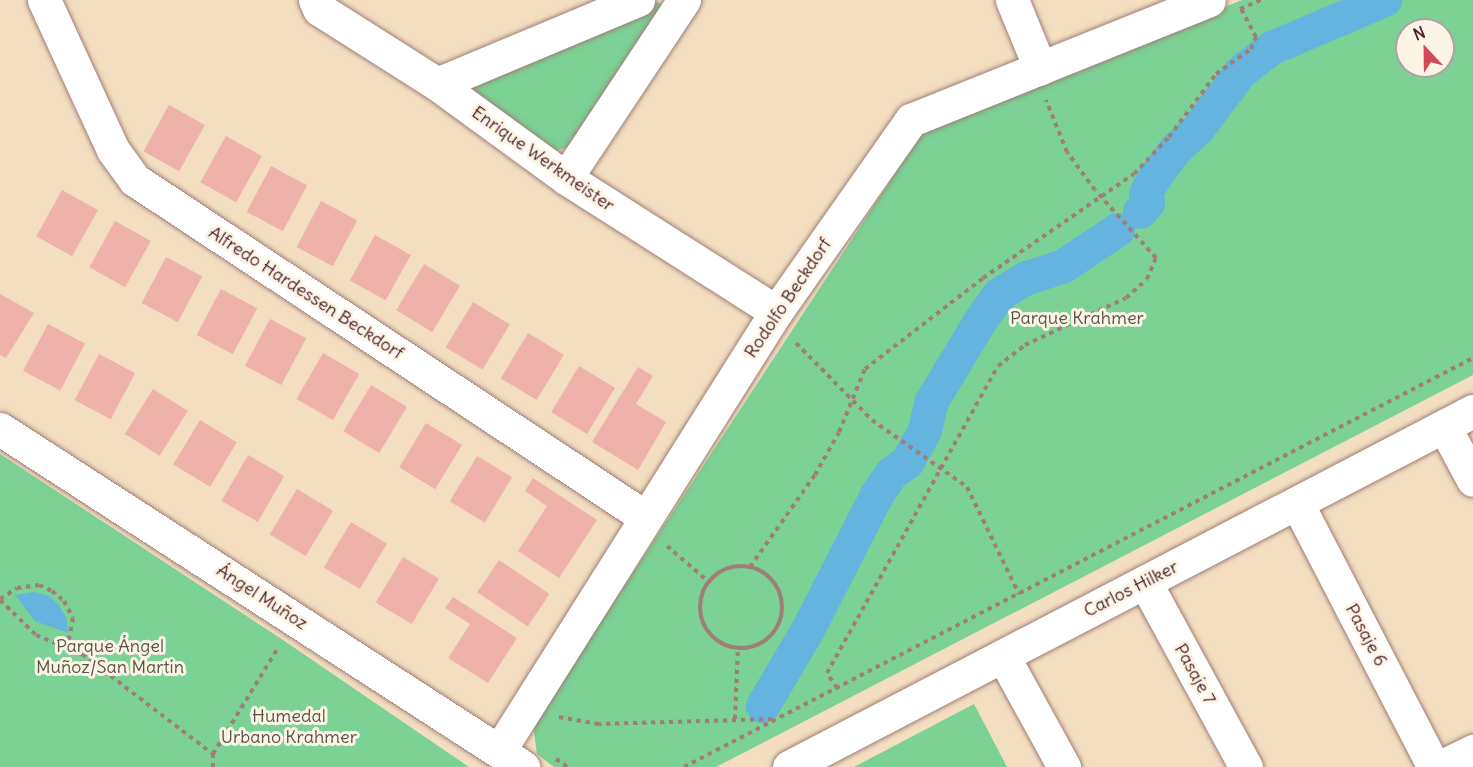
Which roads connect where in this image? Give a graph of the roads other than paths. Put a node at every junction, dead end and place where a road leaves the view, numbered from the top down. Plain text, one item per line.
1 (44, 0) edge
2 (315, 0) edge
3 (638, 0) edge
4 (684, 0) edge
5 (1012, 0) edge
6 (1219, 7) edge
7 (1041, 80) junction
8 (437, 84) junction
9 (566, 177) junction
10 (789, 322) junction
11 (1473, 411) edge
12 (1444, 426) junction
13 (0, 429) edge
14 (1473, 480) edge
15 (1297, 503) junction
16 (645, 517) junction
17 (1145, 582) junction
18 (1003, 656) junction
19 (1473, 751) edge
20 (511, 759) edge
21 (789, 767) edge
22 (1064, 767) edge
23 (1246, 767) edge
24 (1434, 767) edge
25 (1440, 767) edge

1 - 16 street, Alfredo Hardessen Beckdorf
2 - 8 street, Enrique Werkmeister
3 - 8 street
4 - 9 street
5 - 7 street
6 - 7 street, Rodolfo Beckdorf
7 - 10 street, Rodolfo Beckdorf
8 - 9 street, Enrique Werkmeister
9 - 10 street, Enrique Werkmeister
10 - 16 street, Rodolfo Beckdorf
11 - 12 street, Carlos Hilker
12 - 14 street
12 - 15 street, Carlos Hilker
13 - 20 street, Ángel Muñoz
15 - 17 street, Carlos Hilker
15 - 24 street, Pasaje 6
16 - 20 street, Rodolfo Beckdorf
17 - 18 street, Carlos Hilker
17 - 23 street, Pasaje 7
18 - 21 street, Carlos Hilker
18 - 22 street
19 - 25 street

